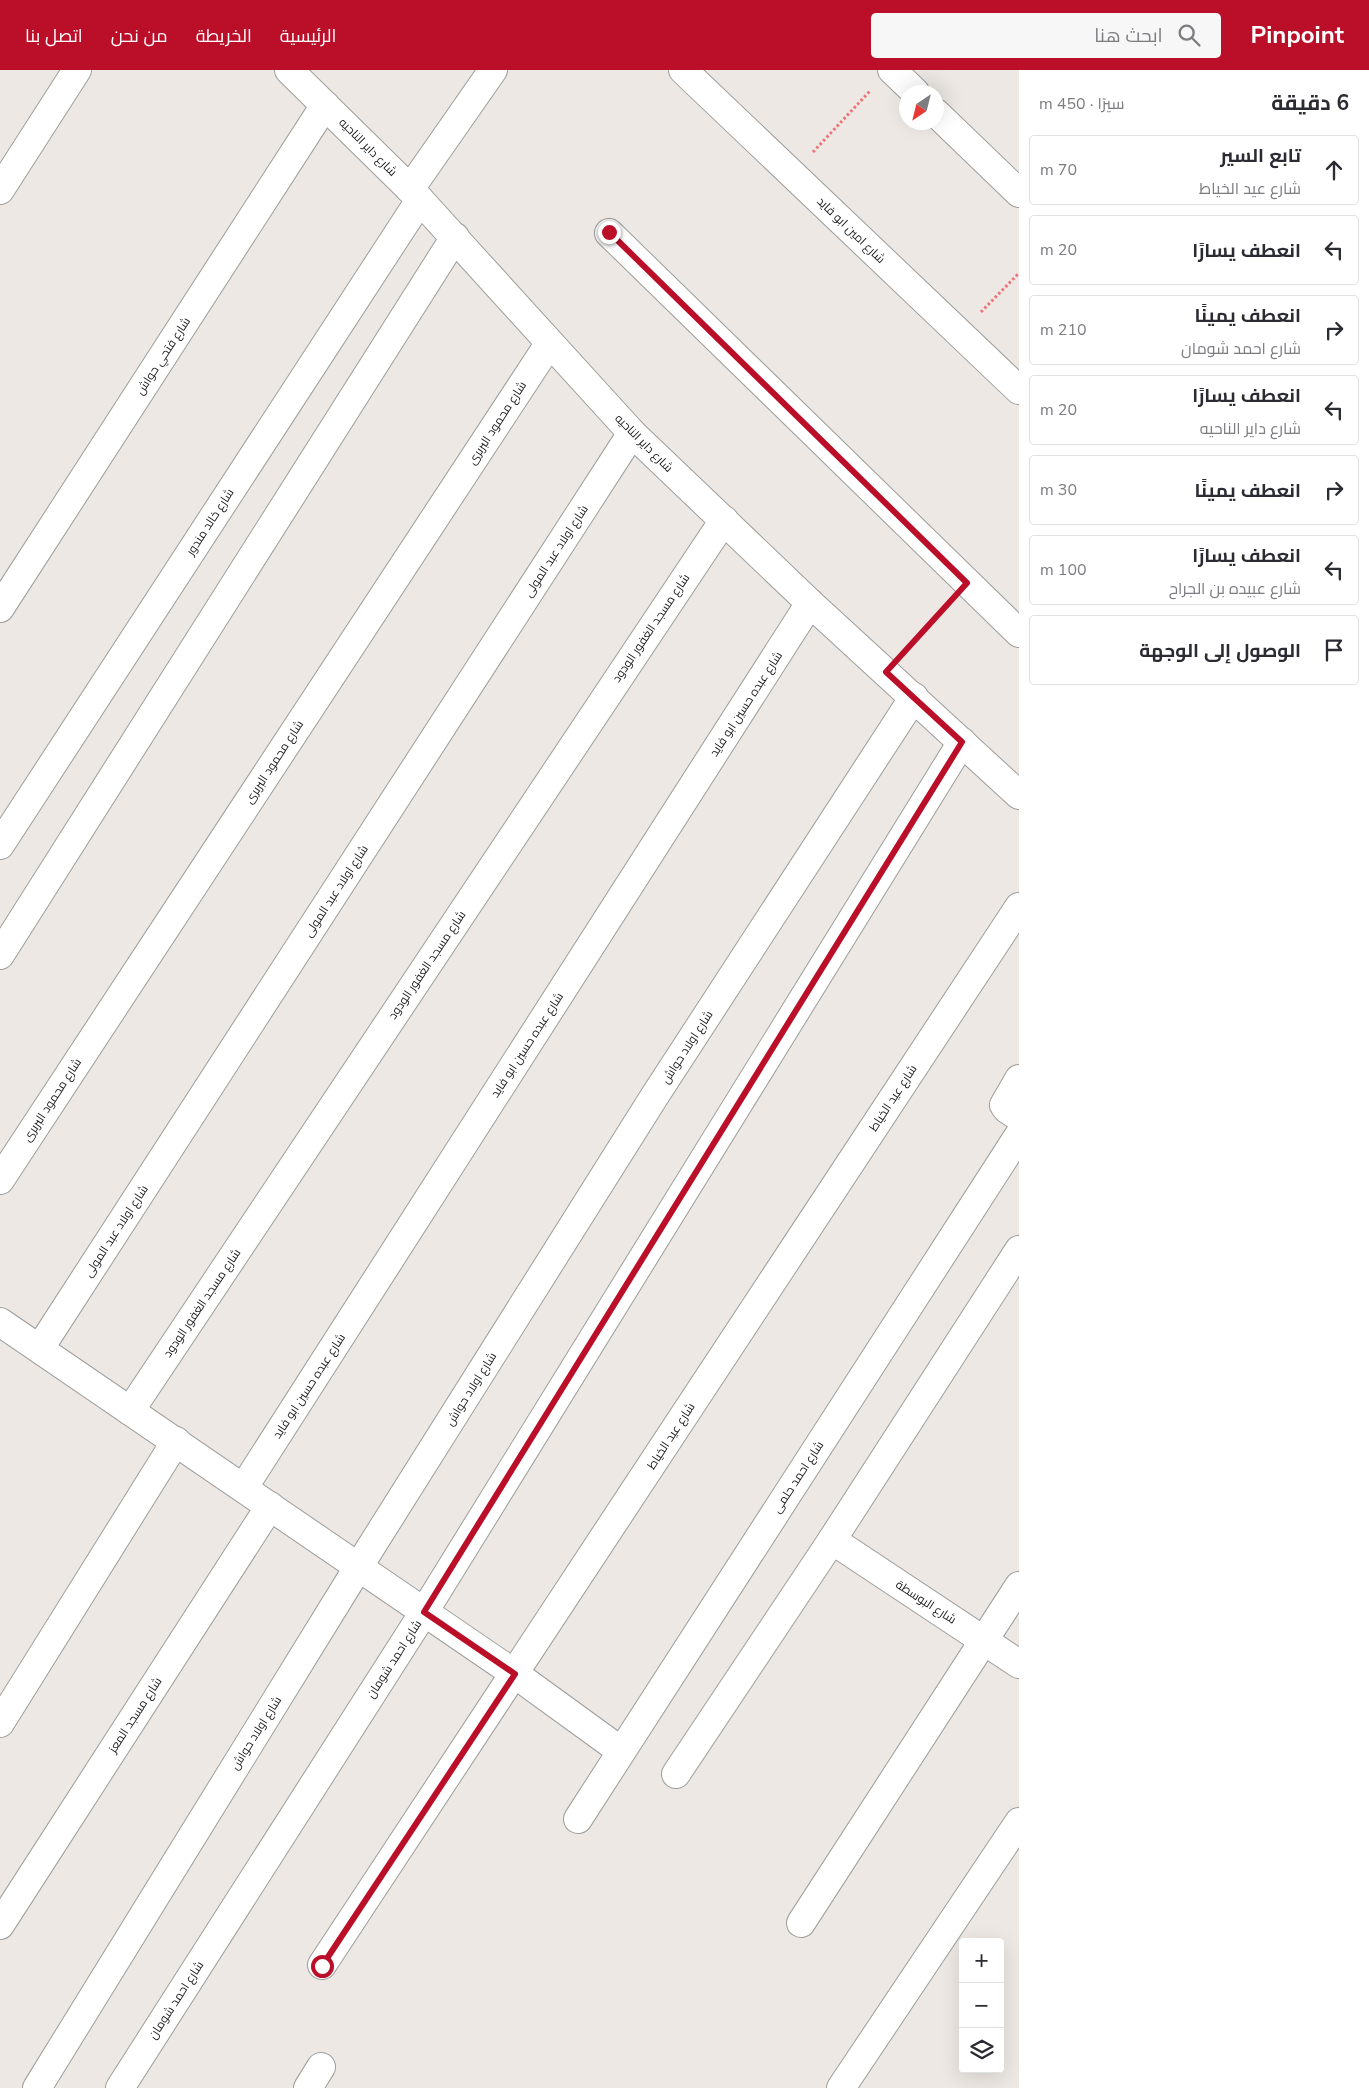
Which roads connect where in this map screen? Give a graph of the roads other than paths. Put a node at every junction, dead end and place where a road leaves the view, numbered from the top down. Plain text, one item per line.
1 (77, 70) edge
2 (290, 70) edge
3 (493, 70) edge
4 (683, 70) edge
5 (884, 77) edge
6 (901, 85) edge
7 (325, 105) junction
8 (944, 121) edge
9 (0, 190) edge
10 (1019, 193) edge
11 (415, 194) junction
12 (609, 232) dead end
13 (455, 237) junction
14 (549, 344) junction
15 (1019, 390) edge
16 (632, 433) junction
17 (724, 520) junction
18 (810, 603) junction
19 (0, 608) edge
20 (1019, 633) edge
21 (914, 697) junction
22 (962, 742) junction
23 (1019, 795) edge
24 (0, 845) edge
25 (1019, 907) edge
26 (0, 955) edge
27 (1019, 1078) edge
28 (1019, 1117) edge
29 (1019, 1135) edge
30 (0, 1180) edge
31 (1019, 1250) edge
32 (1, 1326) edge
33 (40, 1348) junction
34 (130, 1411) junction
35 (176, 1441) junction
36 (244, 1487) junction
37 (270, 1506) junction
38 (832, 1540) junction
39 (359, 1566) junction
40 (1019, 1586) edge
41 (424, 1612) junction
42 (985, 1641) junction
43 (1019, 1664) edge
44 (515, 1674) junction
45 (0, 1723) edge
46 (621, 1752) junction
47 (676, 1774) dead end
48 (578, 1819) dead end
49 (1019, 1822) edge
50 (800, 1923) dead end
51 (0, 1925) edge
52 (322, 1966) dead end
53 (37, 2088) edge
54 (120, 2088) edge
55 (841, 2088) edge

1 - 9 street
2 - 7 street, شارع داير الناحيه
3 - 11 street, شارع خالد مندور
4 - 15 street, شارع امين ابو فايد
5 - 6 street
7 - 11 street, شارع داير الناحيه
7 - 19 street, شارع فتحي حواش
8 - 10 street
11 - 13 street, شارع داير الناحيه
11 - 24 street, شارع خالد مندور
12 - 20 street
13 - 14 street, شارع داير الناحيه
13 - 26 street
14 - 16 street, شارع داير الناحيه
14 - 30 street, شارع محمود البربرى
16 - 17 street, شارع داير الناحيه
16 - 33 street, شارع اولاد عبد المولى
17 - 18 street, شارع داير الناحيه
17 - 34 street, شارع مسجد الغفور الودود
18 - 21 street, شارع داير الناحيه
18 - 36 street, شارع عبده حسين ابو فايد
21 - 22 street, شارع داير الناحيه
21 - 39 street, شارع اولاد حواش
22 - 23 street, شارع داير الناحيه
22 - 41 street, شارع احمد شومان
25 - 44 street, شارع عيد الخياط
27 - 28 street
29 - 46 street, شارع احمد حلمى
31 - 38 street
32 - 33 street
33 - 34 street
34 - 35 street
35 - 36 street
35 - 45 street
36 - 37 street
37 - 39 street
37 - 51 street, شارع مسجد المعز
38 - 42 street, شارع البوسطة
38 - 47 street
39 - 41 street
39 - 53 street, شارع اولاد حواش
40 - 42 street
41 - 44 street
41 - 54 street, شارع احمد شومان
42 - 43 street, شارع البوسطة
42 - 50 street
44 - 46 street
44 - 52 street, شارع عيد الخياط
46 - 48 street, شارع احمد حلمى
49 - 55 street

